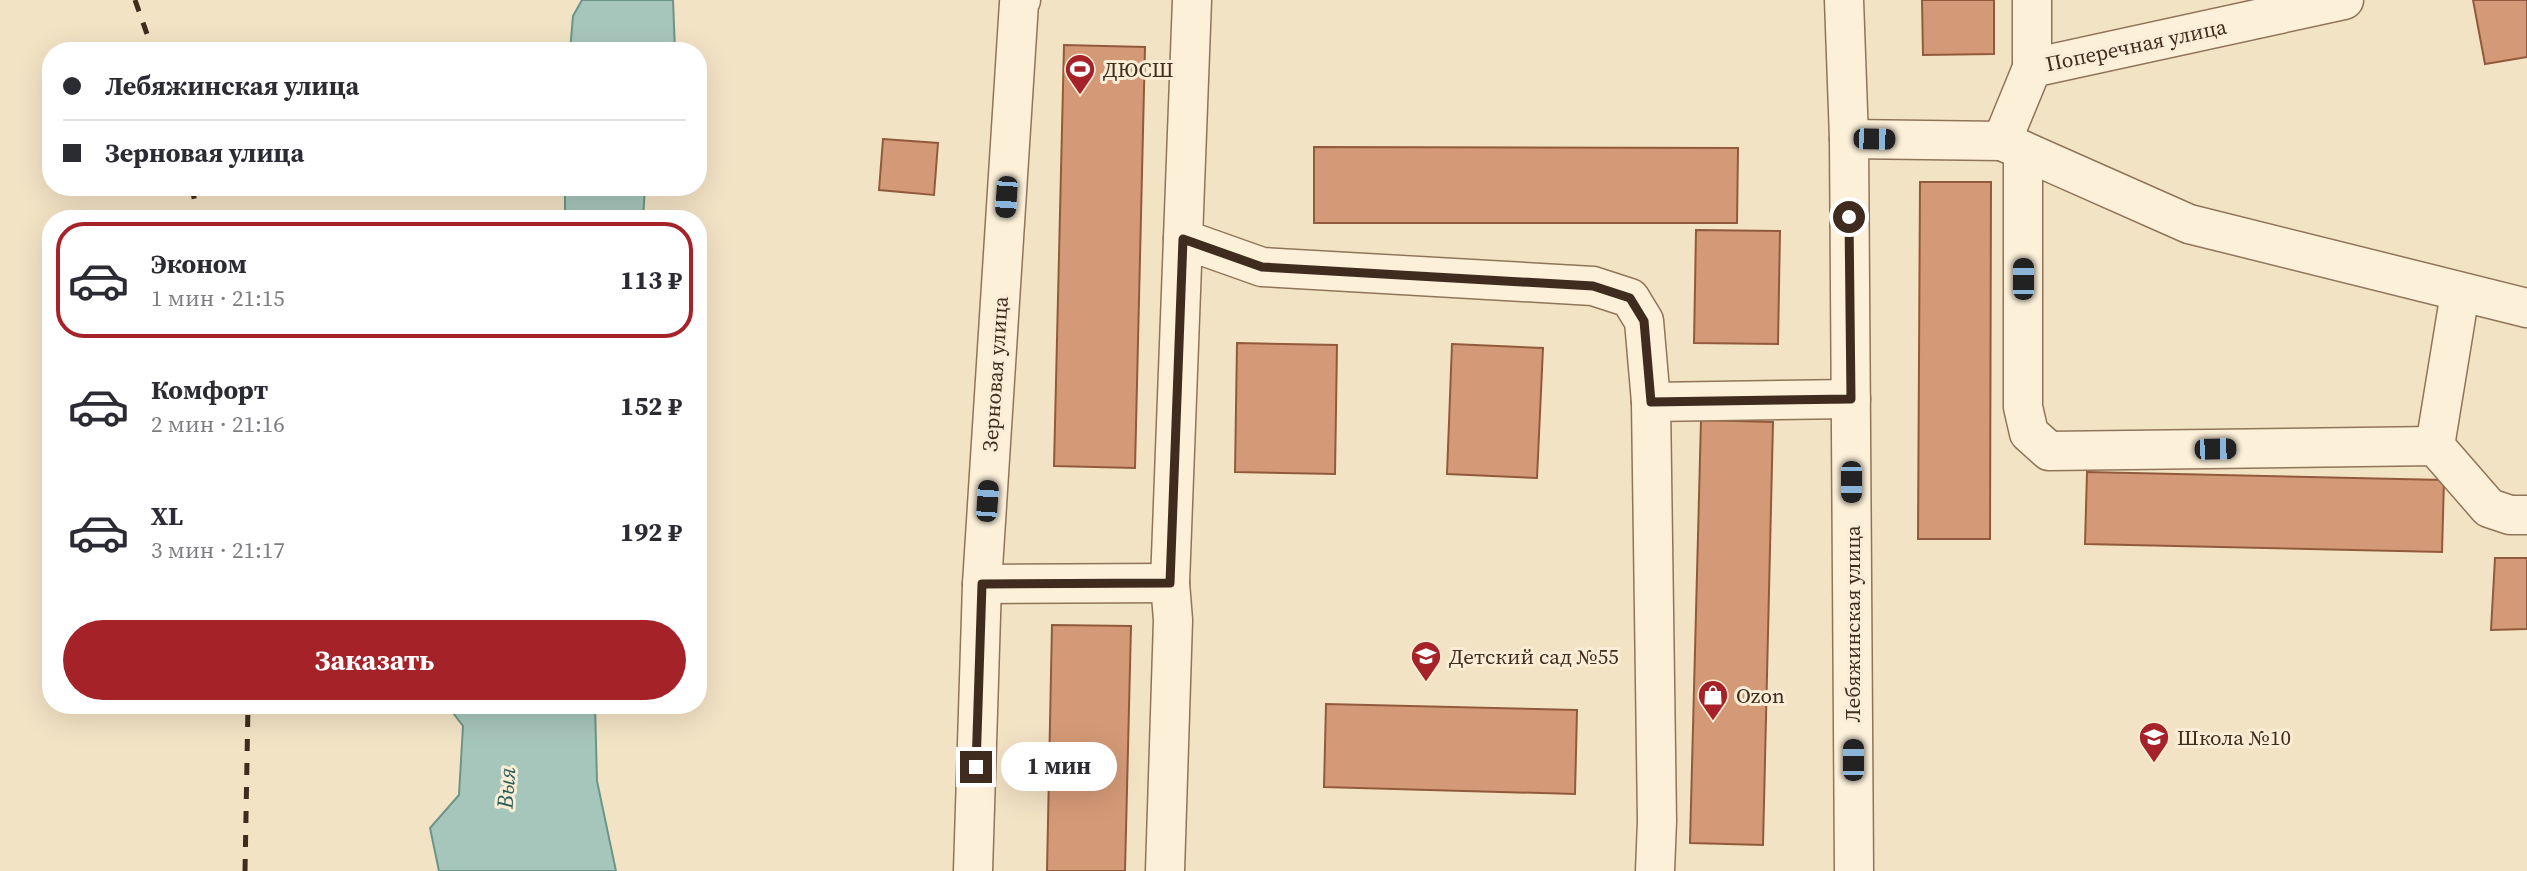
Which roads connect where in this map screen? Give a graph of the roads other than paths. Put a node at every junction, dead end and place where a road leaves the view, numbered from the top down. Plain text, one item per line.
1 (1192, 0) edge
2 (1844, 0) edge
3 (2032, 0) edge
4 (2344, 0) edge
5 (1020, 2) edge
6 (2032, 68) junction
7 (1849, 139) junction
8 (2012, 146) junction
9 (1183, 239) junction
10 (2460, 293) junction
11 (2527, 308) edge
12 (1851, 399) junction
13 (1651, 402) junction
14 (2435, 446) junction
15 (2527, 514) edge
16 (1170, 583) junction
17 (982, 584) junction
18 (973, 871) edge
19 (1165, 871) edge
20 (1655, 871) edge
21 (1854, 871) edge

1 - 9 street
2 - 7 street, Лебяжинская улица
3 - 6 street
4 - 6 street, Поперечная улица
5 - 17 street, Зерновая улица
6 - 8 street, Поперечная улица
7 - 8 street
7 - 12 street, Лебяжинская улица
8 - 10 street
8 - 14 street
9 - 13 street
9 - 16 street
10 - 11 street
10 - 14 street
12 - 13 street
12 - 21 street, Лебяжинская улица
13 - 20 street
14 - 15 street
16 - 17 street
16 - 19 street
17 - 18 street, Зерновая улица

